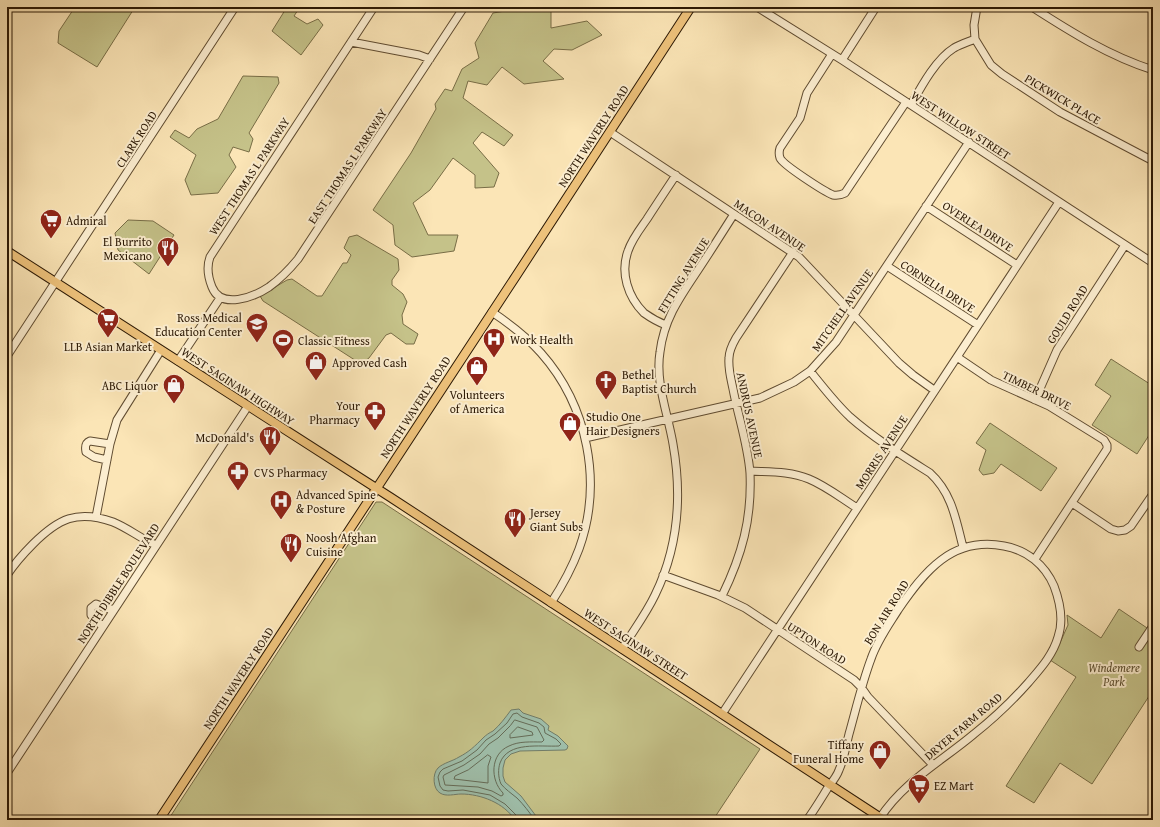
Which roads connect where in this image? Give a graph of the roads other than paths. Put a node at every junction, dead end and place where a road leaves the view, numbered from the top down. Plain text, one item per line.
1 (235, 7) edge
2 (374, 7) edge
3 (464, 7) edge
4 (691, 7) edge
5 (757, 7) edge
6 (876, 7) edge
7 (977, 7) edge
8 (1032, 7) edge
9 (974, 39) junction
10 (351, 42) junction
11 (832, 54) junction
12 (430, 59) junction
13 (842, 60) junction
14 (1153, 70) edge
15 (909, 104) junction
16 (610, 132) junction
17 (968, 142) junction
18 (1153, 161) edge
19 (676, 175) junction
20 (1059, 202) junction
21 (926, 206) junction
22 (734, 214) junction
23 (1126, 245) junction
24 (7, 251) edge
25 (793, 252) junction
26 (1153, 263) edge
27 (1017, 265) junction
28 (886, 266) junction
29 (56, 283) junction
30 (220, 298) junction
31 (492, 312) junction
32 (854, 315) junction
33 (666, 325) junction
34 (978, 325) junction
35 (161, 350) junction
36 (7, 356) edge
37 (957, 357) junction
38 (178, 361) junction
39 (810, 371) junction
40 (934, 390) junction
41 (1035, 400) junction
42 (736, 404) junction
43 (248, 406) junction
44 (668, 419) junction
45 (585, 438) junction
46 (110, 444) junction
47 (895, 450) junction
48 (107, 460) junction
49 (750, 471) junction
50 (376, 489) junction
51 (1153, 494) edge
52 (1072, 503) junction
53 (857, 508) junction
54 (96, 517) junction
55 (156, 545) junction
56 (963, 547) junction
57 (1035, 559) junction
58 (7, 575) edge
59 (664, 575) junction
60 (722, 596) junction
61 (551, 603) junction
62 (114, 610) junction
63 (102, 626) junction
64 (1153, 626) edge
65 (777, 630) junction
66 (1139, 647) dead end
67 (622, 649) junction
68 (861, 687) junction
69 (722, 714) junction
70 (933, 765) junction
71 (7, 774) edge
72 (830, 785) junction
73 (882, 819) edge
74 (159, 820) edge
75 (807, 820) edge

1 - 29 street, CLARK ROAD
2 - 10 street, WEST THOMAS L PARKWAY
3 - 12 street, EAST THOMAS L PARKWAY
4 - 16 main road, NORTH WAVERLY ROAD
5 - 11 street, WEST WILLOW STREET
6 - 13 street
7 - 9 street
8 - 14 street
9 - 15 street
9 - 18 street, PICKWICK PLACE
10 - 12 street
10 - 30 street, WEST THOMAS L PARKWAY
11 - 13 street, WEST WILLOW STREET
11 - 15 street
12 - 30 street, EAST THOMAS L PARKWAY
13 - 15 street, WEST WILLOW STREET
15 - 17 street, WEST WILLOW STREET
16 - 19 street, MACON AVENUE
16 - 31 main road, NORTH WAVERLY ROAD
17 - 20 street, WEST WILLOW STREET
17 - 21 street, MITCHELL AVENUE
19 - 22 street, MACON AVENUE
19 - 33 street
20 - 23 street, WEST WILLOW STREET
20 - 27 street, MORRIS AVENUE
21 - 27 street, OVERLEA DRIVE
21 - 28 street, MITCHELL AVENUE
22 - 25 street, MACON AVENUE
22 - 33 street, FITTING AVENUE
23 - 26 street, WEST WILLOW STREET
23 - 41 street, GOULD ROAD
24 - 29 main road, WEST SAGINAW HIGHWAY
25 - 32 street, MACON AVENUE
25 - 42 street, ANDRUS AVENUE
27 - 34 street, MORRIS AVENUE
28 - 32 street, MITCHELL AVENUE
28 - 34 street, CORNELIA DRIVE
29 - 35 main road, WEST SAGINAW HIGHWAY
29 - 36 street, CLARK ROAD
30 - 38 street
31 - 45 street
31 - 50 main road, NORTH WAVERLY ROAD
32 - 39 street, MITCHELL AVENUE
32 - 40 street, MACON AVENUE
33 - 44 street, FITTING AVENUE
34 - 37 street, MORRIS AVENUE
35 - 38 main road, WEST SAGINAW HIGHWAY
35 - 46 street
37 - 40 street, MORRIS AVENUE
37 - 41 street, TIMBER DRIVE
38 - 43 main road, WEST SAGINAW HIGHWAY
39 - 42 street, MITCHELL AVENUE
39 - 47 street
40 - 47 street, MORRIS AVENUE
41 - 52 street, TIMBER DRIVE
42 - 44 street, MITCHELL AVENUE
42 - 49 street, ANDRUS AVENUE
43 - 50 main road, WEST SAGINAW HIGHWAY
43 - 55 street, NORTH DIBBLE BOULEVARD
44 - 45 street, MITCHELL AVENUE
44 - 59 street, FITTING AVENUE
45 - 61 street
46 - 48 street
46 - 48 street
47 - 53 street, MORRIS AVENUE
47 - 56 street
48 - 54 street
49 - 53 street
49 - 60 street, ANDRUS AVENUE
50 - 61 main road, WEST SAGINAW STREET
50 - 74 main road, NORTH WAVERLY ROAD
51 - 52 street
52 - 57 street
53 - 65 street, MORRIS AVENUE
54 - 55 street
54 - 58 street
55 - 62 street, NORTH DIBBLE BOULEVARD
56 - 57 street, BON AIR ROAD
56 - 68 street, BON AIR ROAD
57 - 70 street, DRYER FARM ROAD
59 - 60 street, UPTON ROAD
59 - 67 street, FITTING AVENUE
60 - 65 street, UPTON ROAD
61 - 67 main road, WEST SAGINAW STREET
62 - 63 street, NORTH DIBBLE BOULEVARD
62 - 63 street
63 - 71 street, NORTH DIBBLE BOULEVARD
64 - 66 street
65 - 68 street, UPTON ROAD
65 - 69 street, MORRIS AVENUE
67 - 69 main road, WEST SAGINAW STREET
68 - 70 street, UPTON ROAD
68 - 72 street, BON AIR ROAD
69 - 72 main road, WEST SAGINAW STREET
70 - 73 street, DRYER FARM ROAD
72 - 73 main road, WEST SAGINAW STREET
72 - 75 street, BON AIR ROAD

